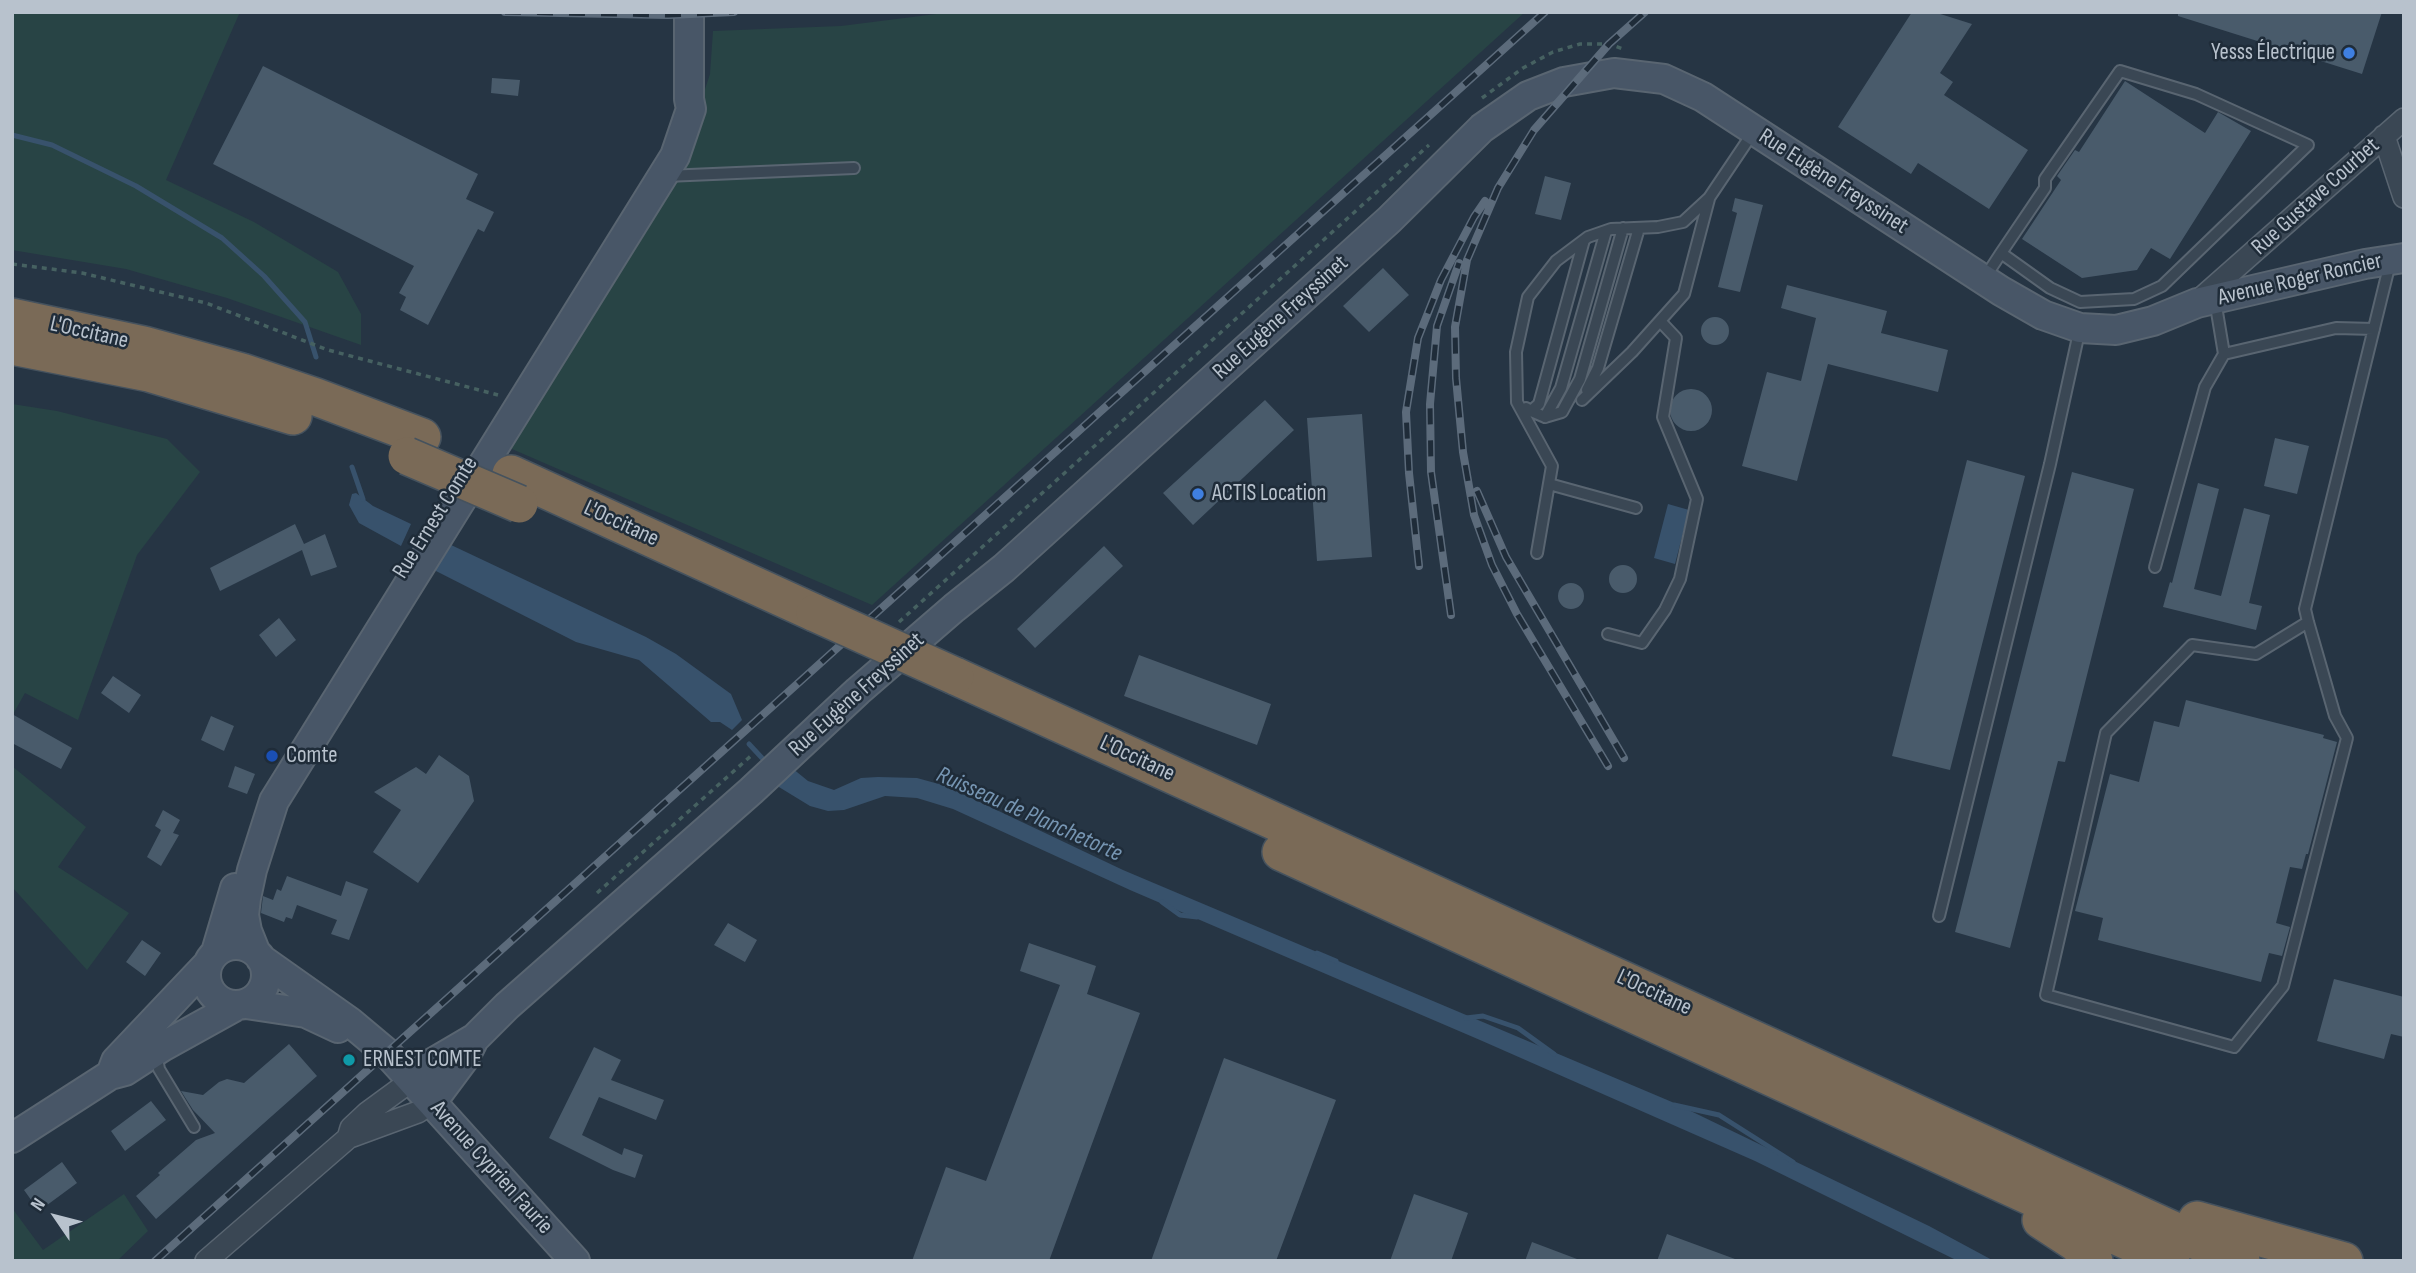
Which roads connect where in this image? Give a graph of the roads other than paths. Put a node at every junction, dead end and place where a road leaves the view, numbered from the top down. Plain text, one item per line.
1 (689, 12) edge
2 (689, 99) junction
3 (2404, 119) edge
4 (1754, 131) junction
5 (2384, 136) junction
6 (854, 168) dead end
7 (663, 176) junction
8 (2404, 197) edge
9 (1709, 198) junction
10 (1623, 228) junction
11 (1639, 228) junction
12 (1606, 230) junction
13 (1584, 240) junction
14 (2001, 253) junction
15 (2397, 259) edge
16 (1983, 280) junction
17 (2206, 301) junction
18 (12, 317) edge
19 (1660, 321) junction
20 (2080, 328) junction
21 (2374, 329) junction
22 (12, 346) edge
23 (2224, 354) junction
24 (1582, 400) junction
25 (1517, 402) junction
26 (1531, 411) junction
27 (1562, 412) junction
28 (1545, 417) junction
29 (414, 447) junction
30 (1549, 484) junction
31 (1636, 509) dead end
32 (1537, 553) dead end
33 (2155, 567) dead end
34 (2308, 622) junction
35 (1608, 634) dead end
36 (943, 683) junction
37 (1939, 916) dead end
38 (258, 955) junction
39 (212, 959) junction
40 (180, 994) junction
41 (241, 1005) junction
42 (475, 1038) junction
43 (376, 1045) junction
44 (158, 1060) junction
45 (110, 1075) junction
46 (412, 1080) junction
47 (425, 1107) junction
48 (194, 1127) dead end
49 (1895, 1135) junction
50 (12, 1138) edge
51 (348, 1138) junction
52 (2071, 1184) junction
53 (206, 1261) edge
54 (575, 1261) edge
55 (2094, 1261) edge
56 (2171, 1261) edge
57 (2241, 1261) edge
58 (2344, 1261) edge

1 - 2 street, Rue Ernest Comte
2 - 7 street, Rue Ernest Comte
2 - 39 street, Rue Ernest Comte
3 - 5 street, Rue Gustave Courbet
4 - 9 lane
4 - 16 street, Rue Eugène Freyssinet
4 - 42 street, Rue Eugène Freyssinet
5 - 8 street
5 - 17 street, Rue Gustave Courbet
6 - 7 lane
7 - 38 street, Rue Ernest Comte
9 - 11 lane
9 - 19 lane
10 - 11 lane
10 - 12 lane
10 - 27 lane
11 - 24 lane
12 - 13 lane
12 - 28 lane
13 - 25 lane
13 - 26 lane
14 - 14 lane
14 - 16 lane
15 - 17 street, Avenue Roger Roncier
15 - 21 lane
16 - 20 street, Rue Eugène Freyssinet
17 - 20 street, Rue Eugène Freyssinet
17 - 23 lane
18 - 29 highway, L'Occitane
19 - 24 lane
19 - 35 lane
20 - 37 lane
21 - 23 lane
21 - 34 lane
22 - 29 highway, L'Occitane
23 - 33 lane
24 - 27 lane
25 - 26 lane
25 - 30 lane
26 - 28 lane
27 - 28 lane
29 - 36 highway, L'Occitane, bridge
30 - 31 lane
30 - 32 lane
34 - 34 lane
36 - 49 highway, L'Occitane
36 - 52 highway, L'Occitane
38 - 39 street
38 - 41 street
38 - 43 street, Avenue Cyprien Faurie
39 - 40 street, Rue Ernest Comte
39 - 41 street
40 - 44 lane
40 - 45 street, Rue Ernest Comte
41 - 43 street, Avenue Cyprien Faurie
41 - 44 street, Rue Ernest Comte
42 - 46 street, Rue Eugène Freyssinet
42 - 47 street, Rue Eugène Freyssinet
43 - 46 street, Avenue Cyprien Faurie
44 - 45 street, Rue Ernest Comte
44 - 48 lane
45 - 50 street, Rue Ernest Comte
46 - 47 street, Avenue Cyprien Faurie
46 - 51 street
47 - 51 street
47 - 54 street, Avenue Cyprien Faurie
49 - 55 highway
49 - 56 highway, L'Occitane
51 - 53 street
52 - 57 highway, L'Occitane
52 - 58 highway

